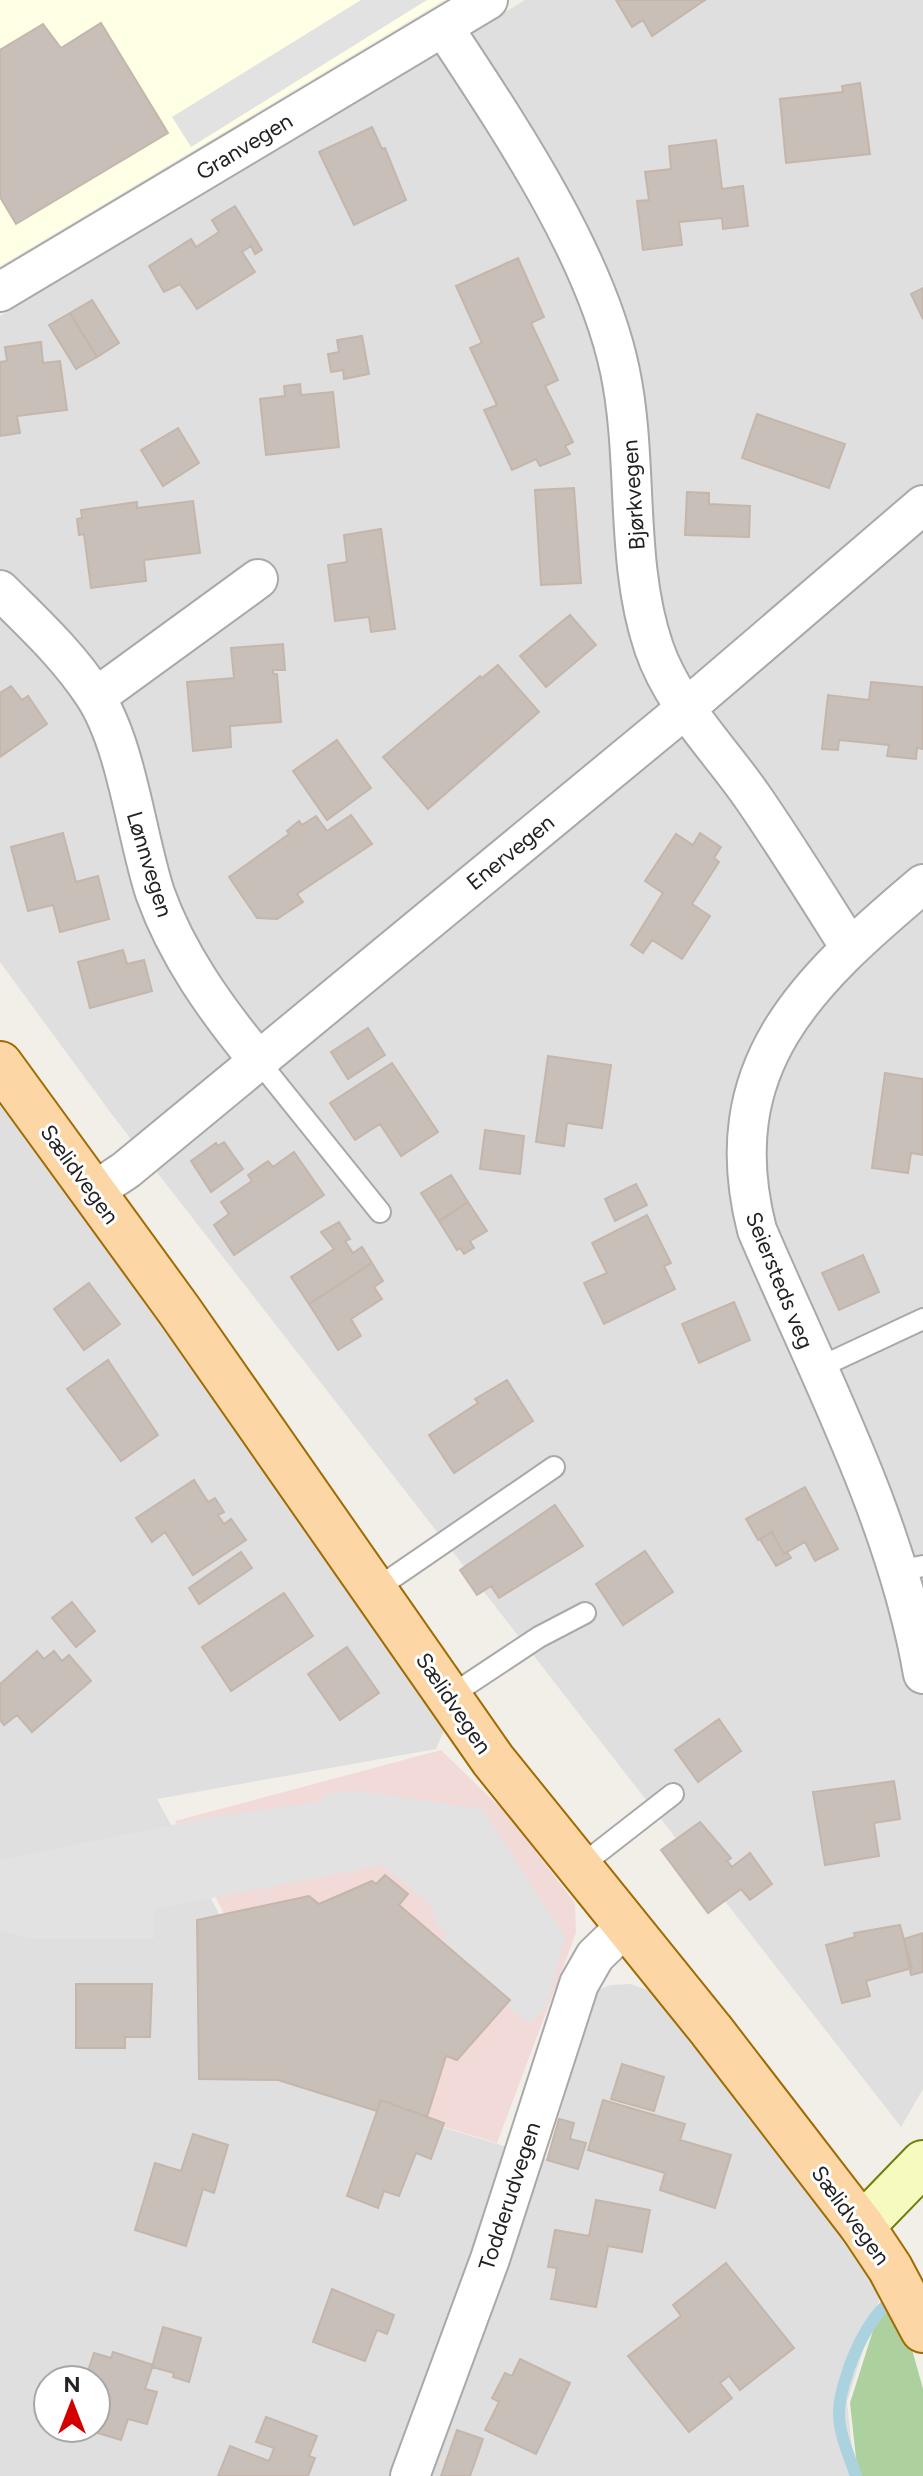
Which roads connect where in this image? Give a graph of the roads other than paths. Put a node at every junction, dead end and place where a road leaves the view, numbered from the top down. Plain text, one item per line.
1 (488, 0) edge
2 (444, 28) junction
3 (0, 292) edge
4 (923, 505) edge
5 (258, 579) dead end
6 (0, 590) edge
7 (96, 697) junction
8 (685, 709) junction
9 (923, 884) edge
10 (849, 946) junction
11 (257, 1059) junction
12 (0, 1064) edge
13 (93, 1192) junction
14 (380, 1212) dead end
15 (923, 1319) edge
16 (816, 1369) junction
17 (554, 1467) dead end
18 (910, 1568) edge
19 (376, 1589) junction
20 (585, 1613) dead end
21 (923, 1674) edge
22 (450, 1696) junction
23 (673, 1794) dead end
24 (578, 1868) junction
25 (625, 1927) junction
26 (923, 2163) edge
27 (862, 2226) junction
28 (920, 2324) edge
29 (410, 2476) edge

1 - 2 street, Granvegen
2 - 3 street, Granvegen
2 - 8 street, Bjørkvegen
4 - 8 street, Enervegen
5 - 7 street
6 - 7 street, Lønnvegen
7 - 11 street, Lønnvegen
8 - 10 street, Bjørkvegen
8 - 11 street, Enervegen
9 - 10 street, Seiersteds veg
10 - 16 street, Seiersteds veg
11 - 13 street, Enervegen
11 - 14 lane
12 - 13 main road, Sælidvegen
13 - 19 main road, Sælidvegen
15 - 16 lane
16 - 18 street, Seiersteds veg
17 - 19 lane
18 - 21 street, Seiersteds veg
19 - 22 main road, Sælidvegen
20 - 22 lane
22 - 24 main road, Sælidvegen
23 - 24 lane
24 - 25 main road, Sælidvegen
25 - 27 main road, Sælidvegen
25 - 29 street, Todderudvegen
26 - 27 street
27 - 28 main road, Sælidvegen

